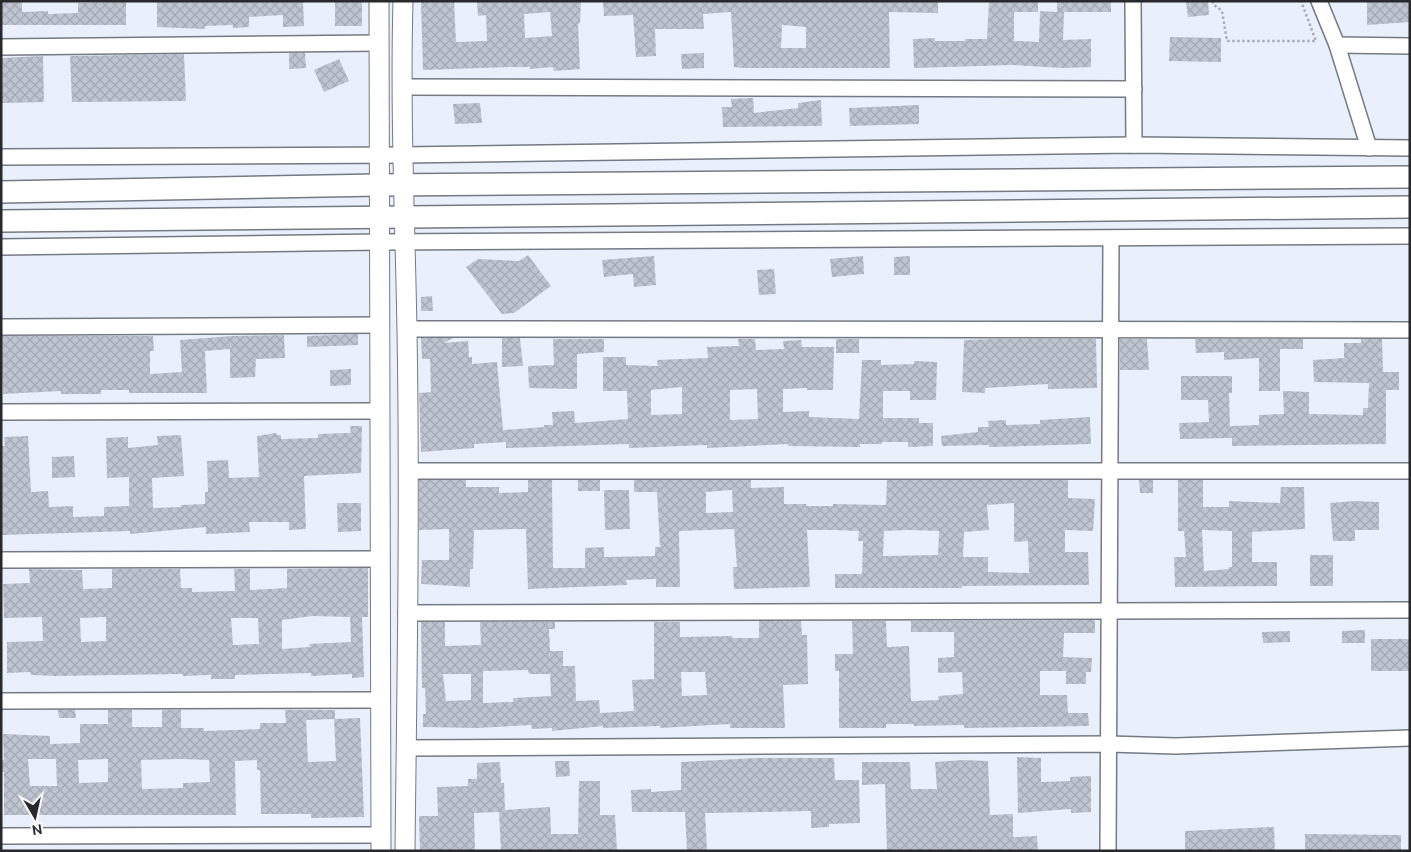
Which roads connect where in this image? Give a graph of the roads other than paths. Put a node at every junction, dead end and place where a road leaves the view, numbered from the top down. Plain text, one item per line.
1 (379, 1) edge
2 (403, 1) edge
3 (1133, 1) edge
4 (1319, 1) edge
5 (379, 43) junction
6 (1337, 46) junction
7 (1410, 46) edge
8 (1, 47) edge
9 (401, 87) junction
10 (1134, 89) junction
11 (1134, 145) junction
12 (1369, 148) junction
13 (1410, 148) edge
14 (379, 155) junction
15 (403, 155) junction
16 (1, 157) edge
17 (1410, 177) edge
18 (380, 185) junction
19 (403, 186) junction
20 (1, 192) edge
21 (1410, 207) edge
22 (404, 217) junction
23 (380, 218) junction
24 (1, 221) edge
25 (1410, 236) edge
26 (1111, 239) junction
27 (380, 242) junction
28 (404, 244) junction
29 (1, 247) edge
30 (380, 325) junction
31 (1, 327) edge
32 (407, 329) junction
33 (1109, 330) junction
34 (1410, 330) edge
35 (380, 411) junction
36 (1, 412) edge
37 (407, 471) junction
38 (1109, 471) junction
39 (1410, 471) edge
40 (381, 559) junction
41 (1, 560) edge
42 (1410, 610) edge
43 (1109, 612) junction
44 (406, 613) junction
45 (381, 700) junction
46 (1, 701) edge
47 (1410, 738) edge
48 (1109, 744) junction
49 (406, 748) junction
50 (1, 836) edge
51 (38, 843) edge
52 (381, 843) edge
53 (405, 851) edge
54 (1108, 851) edge

1 - 5 street
2 - 9 street
3 - 10 street
4 - 6 street
5 - 8 street
5 - 14 street
6 - 7 street
6 - 12 street
9 - 10 street
9 - 15 street
10 - 11 street
11 - 12 street
11 - 15 street
12 - 13 street
14 - 15 street
14 - 16 street
14 - 18 street
15 - 19 street
17 - 19 main road
18 - 19 main road
18 - 20 main road
18 - 23 street
19 - 22 street
21 - 22 main road
22 - 23 main road
22 - 28 street
23 - 24 main road
23 - 27 street
25 - 26 street
26 - 28 street
26 - 33 street
27 - 28 street
27 - 29 street
27 - 30 street
28 - 32 street
30 - 31 street
30 - 35 street
32 - 33 street
32 - 37 street
33 - 34 street
33 - 38 street
35 - 36 street
35 - 40 street
37 - 38 street
37 - 44 street
38 - 39 street
38 - 43 street
40 - 41 street
40 - 45 street
42 - 43 street
43 - 44 street
43 - 48 street
44 - 49 street
45 - 46 street
45 - 52 street
47 - 48 street
48 - 49 street
48 - 54 street
49 - 53 street
50 - 51 street
51 - 52 street

